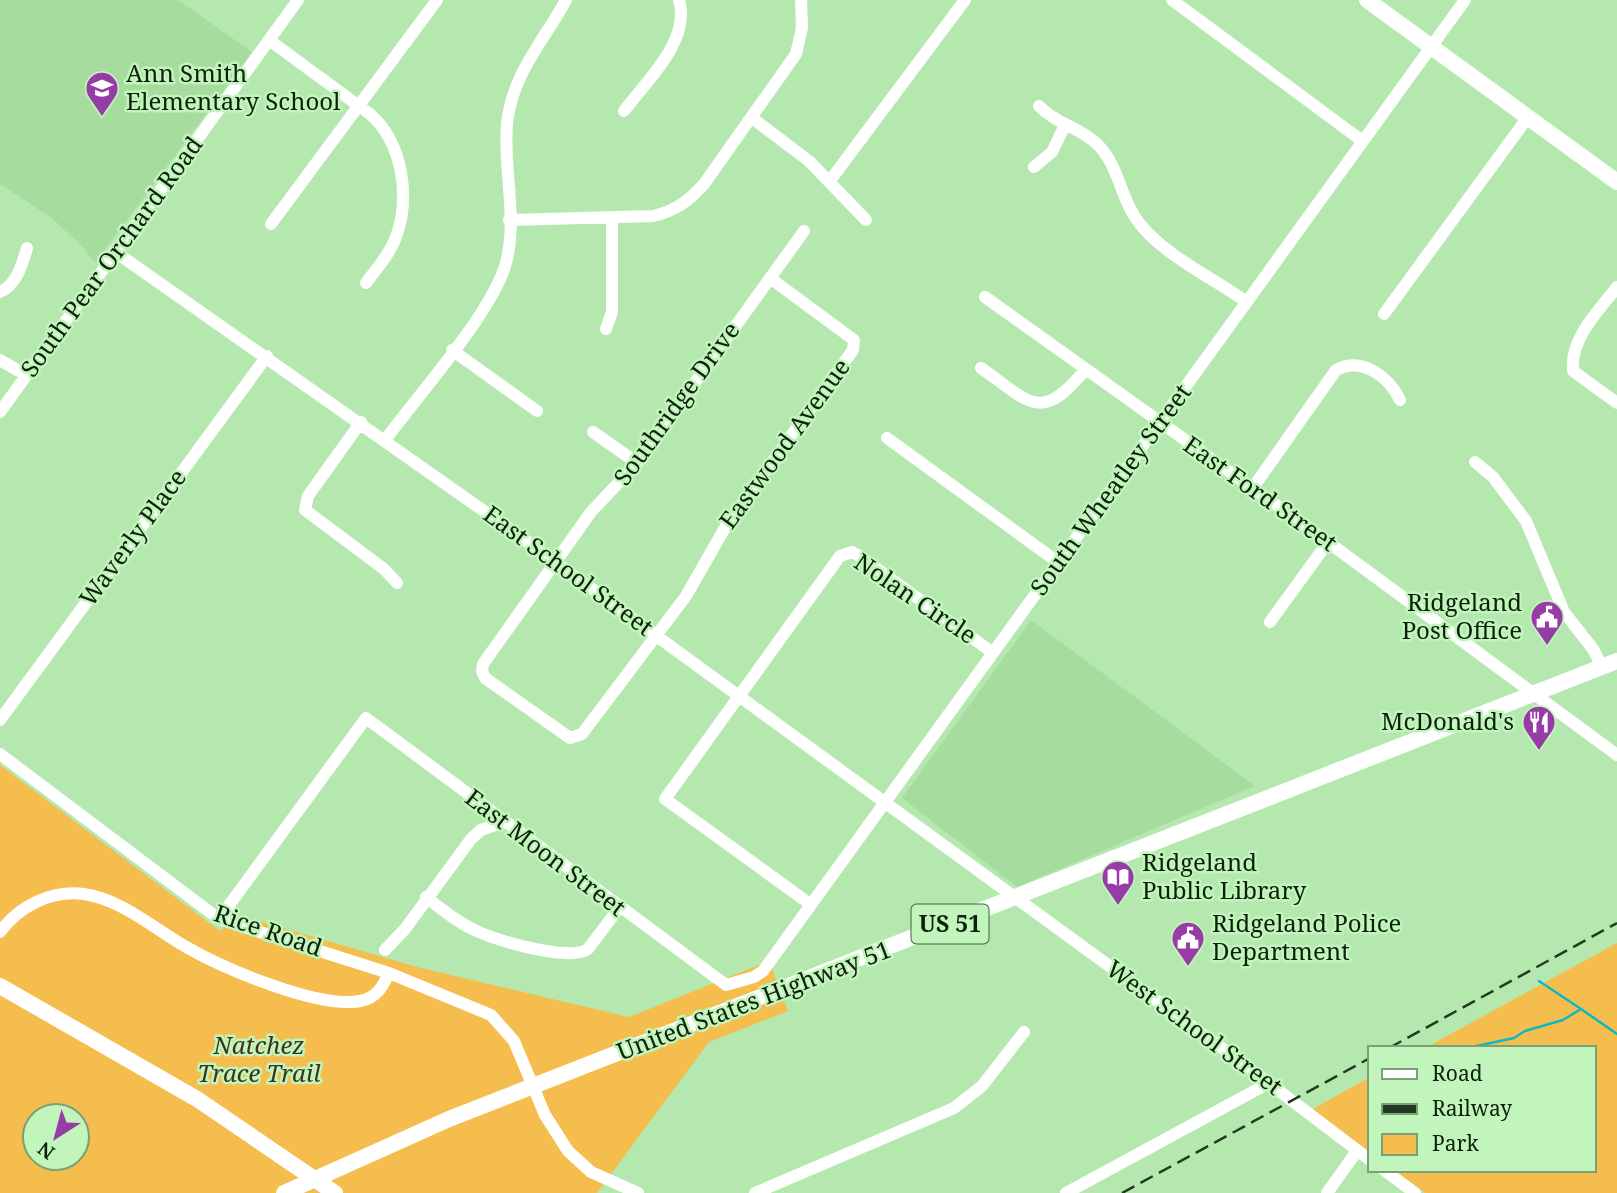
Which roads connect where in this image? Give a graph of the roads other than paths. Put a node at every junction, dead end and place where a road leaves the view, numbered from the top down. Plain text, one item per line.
1 (298, 0) edge
2 (437, 0) edge
3 (566, 0) edge
4 (679, 0) edge
5 (802, 0) edge
6 (965, 0) edge
7 (1172, 0) edge
8 (1367, 0) edge
9 (1465, 0) edge
10 (269, 40) junction
11 (1431, 47) junction
12 (360, 106) junction
13 (1039, 106) dead end
14 (624, 111) dead end
15 (1528, 117) junction
16 (752, 118) junction
17 (1065, 125) junction
18 (1361, 140) junction
19 (1034, 167) dead end
20 (829, 182) junction
21 (1617, 182) edge
22 (612, 218) junction
23 (509, 220) junction
24 (866, 220) dead end
25 (271, 224) dead end
26 (804, 231) dead end
27 (27, 248) dead end
28 (114, 251) junction
29 (770, 278) junction
30 (366, 283) dead end
31 (1617, 287) edge
32 (0, 292) edge
33 (985, 297) dead end
34 (1245, 301) junction
35 (1384, 314) dead end
36 (606, 330) dead end
37 (453, 350) junction
38 (267, 356) junction
39 (0, 360) edge
40 (981, 368) dead end
41 (1086, 369) junction
42 (26, 375) junction
43 (5, 392) edge
44 (1400, 400) dead end
45 (1617, 403) edge
46 (537, 411) dead end
47 (0, 412) edge
48 (361, 422) junction
49 (1159, 423) junction
50 (593, 432) dead end
51 (887, 438) dead end
52 (386, 439) junction
53 (1475, 462) dead end
54 (636, 463) junction
55 (1252, 489) junction
56 (1328, 542) junction
57 (556, 562) junction
58 (1059, 562) junction
59 (397, 583) dead end
60 (1270, 622) dead end
61 (655, 635) junction
62 (993, 653) junction
63 (1609, 664) edge
64 (1533, 694) junction
65 (740, 696) junction
66 (0, 720) edge
67 (0, 754) edge
68 (1617, 755) edge
69 (884, 802) junction
70 (503, 822) junction
71 (426, 897) junction
72 (1016, 898) junction
73 (810, 904) junction
74 (619, 908) junction
75 (219, 919) junction
76 (0, 932) edge
77 (385, 950) dead end
78 (390, 973) junction
79 (726, 985) joint
80 (0, 986) edge
81 (1024, 1032) dead end
82 (1269, 1083) junction
83 (535, 1087) junction
84 (1357, 1151) junction
85 (1368, 1159) edge
86 (1387, 1172) edge
87 (284, 1193) edge
88 (335, 1193) edge
89 (638, 1193) edge
90 (755, 1193) edge
91 (1066, 1193) edge
92 (1327, 1193) edge
93 (1415, 1193) edge

1 - 10 street, South Pear Orchard Road
2 - 12 street
3 - 23 street
4 - 14 street
5 - 16 street
6 - 20 street
7 - 18 street
8 - 11 main road
9 - 11 street, South Wheatley Street
10 - 12 street
10 - 28 street, South Pear Orchard Road
11 - 15 main road
11 - 18 street, South Wheatley Street
12 - 25 street
12 - 30 street
13 - 17 street
15 - 21 main road
15 - 35 street
16 - 20 street
16 - 22 street
17 - 19 street
17 - 34 street
18 - 34 street, South Wheatley Street
20 - 24 street
22 - 23 street
22 - 36 street
23 - 37 street
26 - 29 street, Southridge Drive
27 - 32 street
28 - 38 street, East School Street
28 - 42 street, South Pear Orchard Road
29 - 54 street, Southridge Drive
29 - 61 street, Eastwood Avenue
31 - 45 street
33 - 41 street, East Ford Street
34 - 49 street, South Wheatley Street
37 - 46 street
37 - 52 street
38 - 48 street, East School Street
38 - 66 street, Waverly Place
39 - 42 street
40 - 41 street
41 - 49 street, East Ford Street
42 - 43 street, South Pear Orchard Road
43 - 47 street, South Pear Orchard Road
44 - 55 street
48 - 52 street, East School Street
48 - 59 street
49 - 55 street, East Ford Street
49 - 58 street, South Wheatley Street
50 - 54 street
51 - 58 street
52 - 57 street, East School Street
53 - 63 street
54 - 57 street, Southridge Drive
55 - 56 street, East Ford Street
56 - 60 street
56 - 64 street, East Ford Street
57 - 61 street, East School Street
57 - 61 street, Southridge Drive
58 - 62 street, South Wheatley Street
61 - 65 street, East School Street
62 - 65 street, Nolan Circle
62 - 69 street, South Wheatley Street
63 - 64 main road, United States Highway 51 / US 51
64 - 68 street, East Ford Street
64 - 72 main road, United States Highway 51 / US 51
65 - 69 street, East School Street
65 - 73 street
67 - 75 street, Rice Road
69 - 72 street, East School Street
69 - 73 street, South Wheatley Street
70 - 71 street
70 - 74 street, East Moon Street
70 - 75 street, East Moon Street
71 - 74 street
71 - 77 street
72 - 82 street, West School Street
72 - 83 main road, United States Highway 51 / US 51
73 - 79 street, South Wheatley Street
74 - 79 street, East Moon Street
75 - 78 street, Rice Road
76 - 78 street
78 - 83 street, Rice Road
80 - 88 main road
81 - 90 street
82 - 84 street, West School Street
82 - 91 street
83 - 87 main road, United States Highway 51 / US 51
83 - 89 street, Rice Road
84 - 85 street, West School Street
84 - 92 street
86 - 93 street

